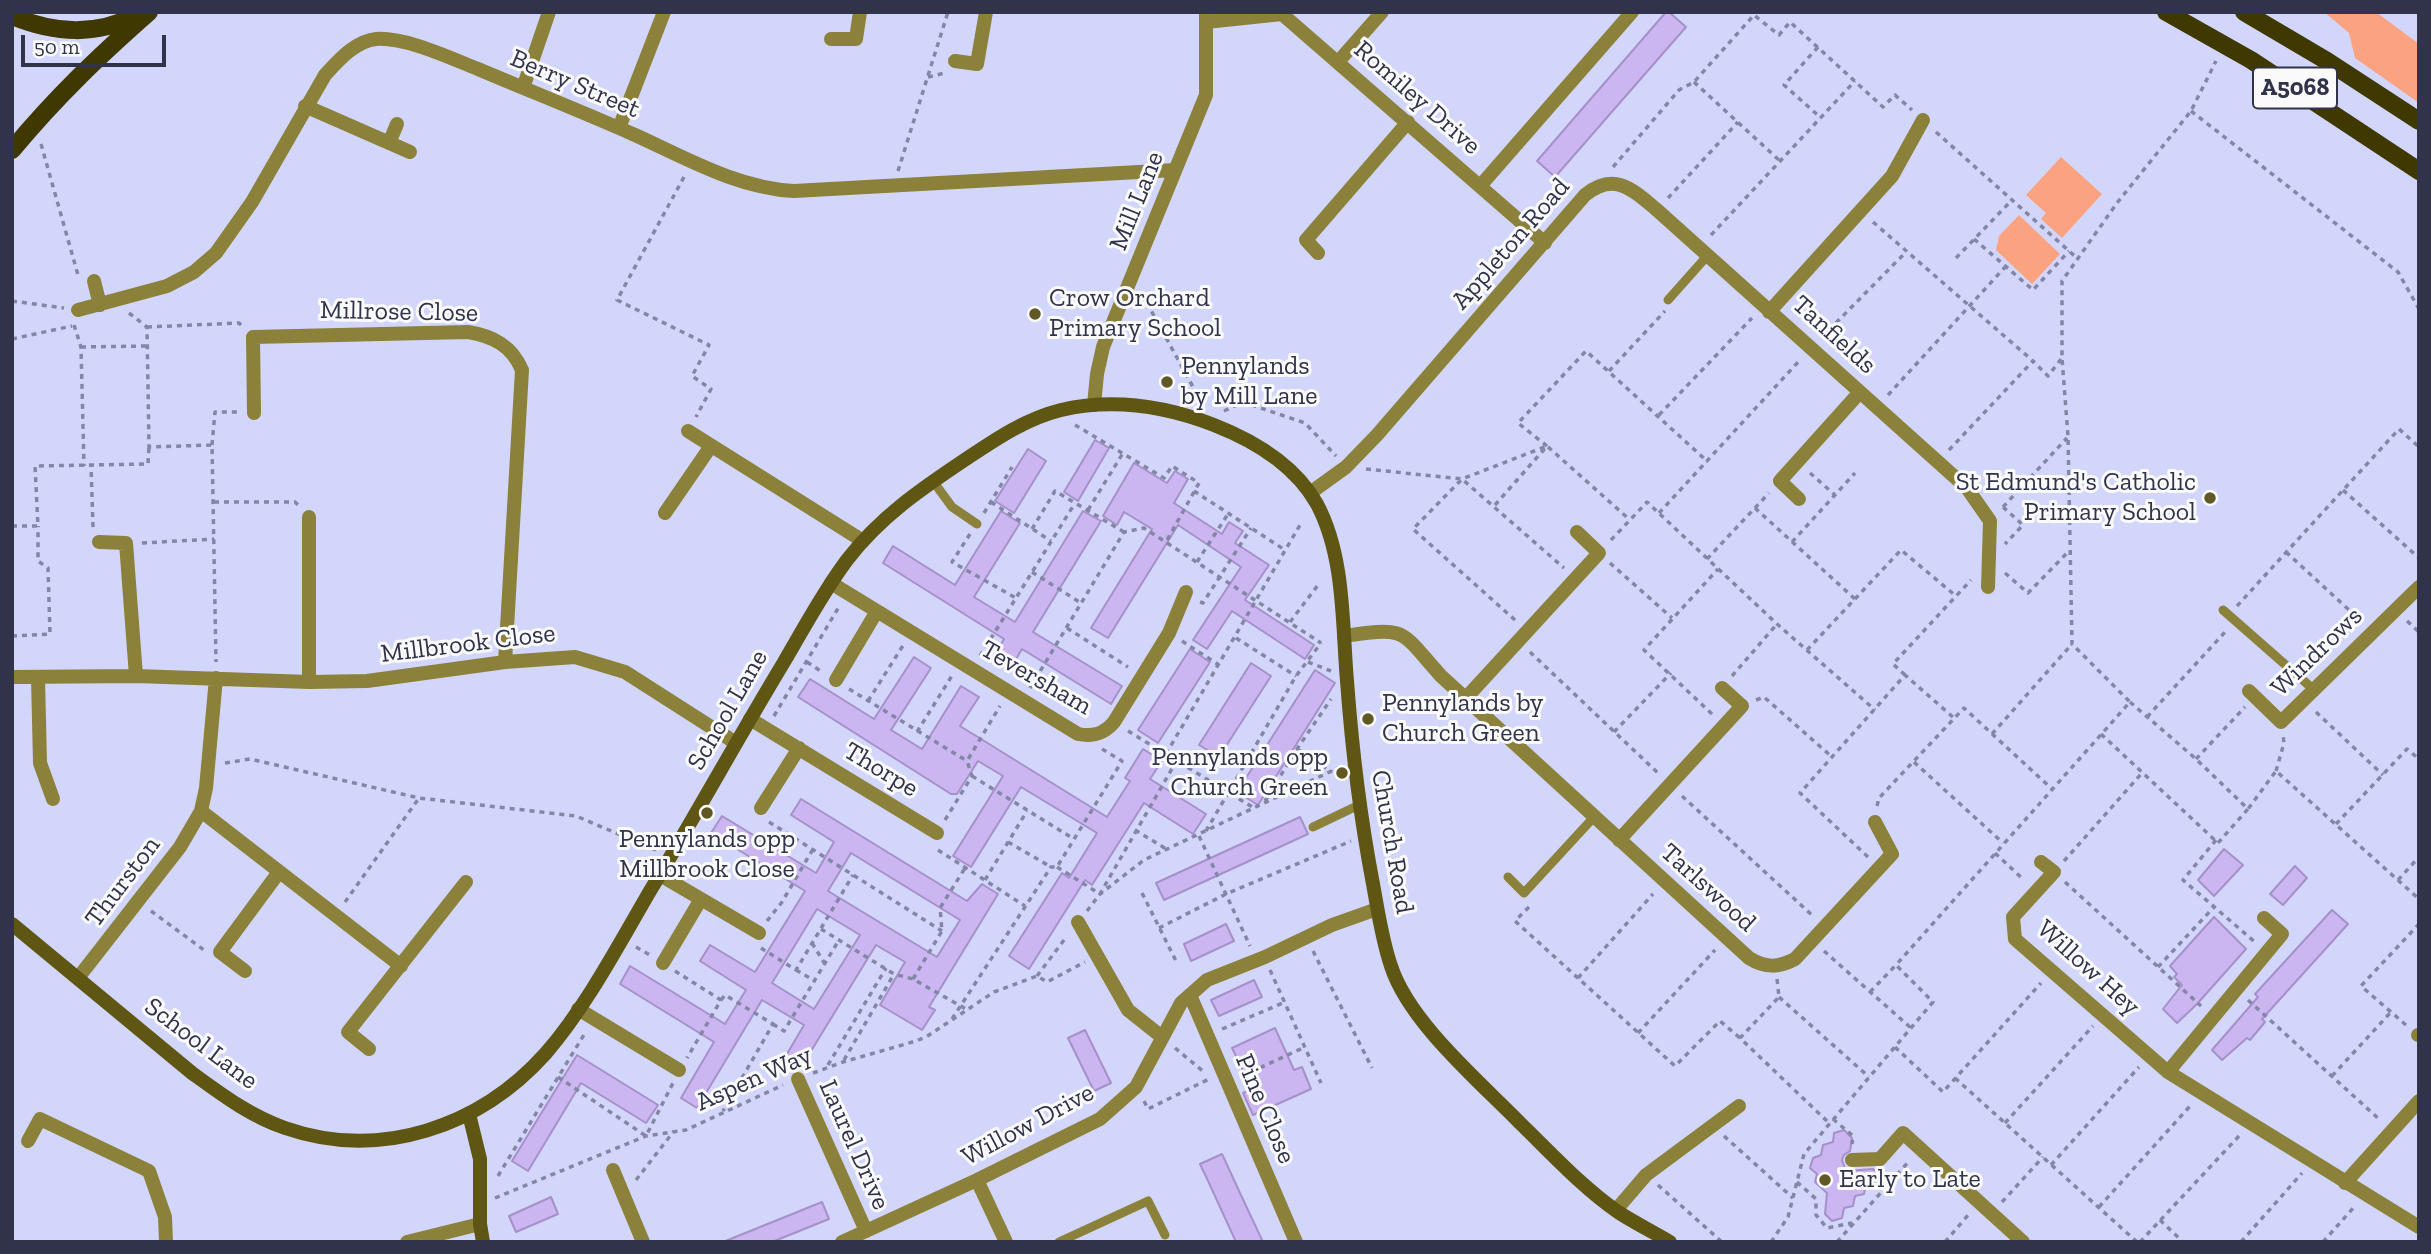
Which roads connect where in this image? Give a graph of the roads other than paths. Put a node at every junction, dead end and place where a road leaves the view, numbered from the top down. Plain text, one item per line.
1 (147, 12) edge
2 (550, 12) edge
3 (664, 12) edge
4 (860, 12) edge
5 (986, 12) edge
6 (1382, 12) edge
7 (1632, 12) edge
8 (2166, 12) edge
9 (2244, 12) edge
10 (12, 16) edge
11 (1206, 17) edge
12 (831, 39) dead end
13 (955, 61) dead end
14 (1338, 62) junction
15 (523, 88) junction
16 (305, 106) junction
17 (1923, 120) road end
18 (2419, 121) edge
19 (1408, 122) junction
20 (397, 124) dead end
21 (619, 128) junction
22 (389, 143) junction
23 (12, 150) edge
24 (410, 152) dead end
25 (1175, 170) junction
26 (2419, 171) edge
27 (1481, 185) junction
28 (1545, 243) junction
29 (1704, 251) junction
30 (1318, 253) dead end
31 (94, 281) dead end
32 (1668, 300) road end
33 (1769, 312) junction
34 (1860, 392) junction
35 (1094, 405) junction
36 (254, 413) road end
37 (688, 431) road end
38 (710, 446) junction
39 (933, 481) junction
40 (1310, 493) junction
41 (1799, 499) dead end
42 (666, 513) dead end
43 (309, 517) road end
44 (977, 524) road end
45 (1577, 533) dead end
46 (863, 541) junction
47 (99, 542) road end
48 (831, 583) junction
49 (1987, 587) dead end
50 (2419, 587) edge
51 (1186, 592) road end
52 (877, 611) junction
53 (2229, 615) road end
54 (1344, 639) junction
55 (505, 662) junction
56 (136, 676) junction
57 (12, 677) edge
58 (38, 678) junction
59 (216, 678) junction
60 (836, 680) road end
61 (309, 682) junction
62 (1722, 688) road end
63 (2252, 694) road end
64 (2308, 694) junction
65 (1465, 698) junction
66 (750, 719) junction
67 (736, 743) junction
68 (799, 748) junction
69 (53, 799) dead end
70 (1359, 805) junction
71 (761, 808) road end
72 (201, 811) junction
73 (1594, 817) junction
74 (1875, 822) road end
75 (1312, 827) dead end
76 (937, 833) road end
77 (1619, 840) junction
78 (2041, 862) dead end
79 (279, 872) junction
80 (660, 875) junction
81 (1508, 877) dead end
82 (466, 882) dead end
83 (701, 899) junction
84 (1377, 909) junction
85 (2264, 918) dead end
86 (1078, 922) road end
87 (12, 924) edge
88 (759, 933) road end
89 (663, 963) road end
90 (401, 966) junction
91 (245, 971) dead end
92 (78, 978) junction
93 (1190, 995) junction
94 (578, 1009) junction
95 (1162, 1037) junction
96 (369, 1049) dead end
97 (680, 1070) road end
98 (2168, 1072) junction
99 (798, 1079) road end
100 (2419, 1101) edge
101 (1739, 1106) dead end
102 (468, 1114) junction
103 (28, 1141) dead end
104 (1852, 1160) road end
105 (613, 1170) dead end
106 (977, 1180) junction
107 (2345, 1183) junction
108 (1616, 1210) junction
109 (480, 1224) junction
110 (2419, 1227) edge
111 (866, 1231) junction
112 (1165, 1235) dead end
113 (1646, 1236) edge
114 (166, 1242) edge
115 (407, 1242) edge
116 (483, 1242) edge
117 (643, 1242) edge
118 (842, 1242) edge
119 (1006, 1242) edge
120 (1059, 1242) edge
121 (1296, 1242) edge
122 (1670, 1242) edge
123 (2023, 1242) edge

1 - 10 main road
1 - 23 main road
2 - 15 street
3 - 21 street
4 - 12 street
5 - 13 street
6 - 14 street
7 - 27 street
8 - 26 main road, A5068
9 - 18 main road, A5068
11 - 14 street, Romiley Drive
11 - 25 street, Mill Lane
14 - 19 street, Romiley Drive
15 - 16 street, Berry Street
15 - 21 street, Berry Street
16 - 22 street
16 - 31 street, Berry Street
17 - 33 street, Tanfields
19 - 27 street, Romiley Drive
19 - 30 street
20 - 22 street
21 - 25 street, Berry Street
22 - 24 street
25 - 35 street, Mill Lane
27 - 28 street, Romiley Drive
28 - 29 street, Appleton Road
28 - 40 street, Appleton Road
29 - 32 lane
29 - 33 street, Appleton Road
33 - 34 street, Tanfields
34 - 41 street
34 - 49 street, Tanfields
35 - 39 street, School Lane
35 - 40 street, Church Road
36 - 55 street, Millrose Close
37 - 38 street
38 - 42 street
38 - 46 street
39 - 44 lane
39 - 46 street, School Lane
40 - 54 street, Church Road
43 - 61 street
45 - 65 street
46 - 48 street, School Lane
47 - 56 street
48 - 52 street, Teversham
48 - 66 street, School Lane
50 - 64 street, Windrows
51 - 52 street, Teversham
52 - 60 street
53 - 64 lane
54 - 65 street, Tarlswood
54 - 70 street, Church Road
55 - 61 street, Millbrook Close
55 - 67 street, Millbrook Close
56 - 58 street, Millbrook Close
56 - 59 street, Millbrook Close
57 - 58 street, Millbrook Close
58 - 69 street
59 - 61 street, Millbrook Close
59 - 72 street, Thurston
62 - 77 street
63 - 64 street, Windrows
65 - 73 street, Tarlswood
66 - 67 street, School Lane
66 - 68 street, Thorpe
67 - 80 street, School Lane
68 - 71 street
68 - 76 street, Thorpe
70 - 75 lane
70 - 84 street, Church Road
72 - 79 street
72 - 92 street, Thurston
73 - 77 street, Tarlswood
73 - 81 lane
74 - 77 street, Tarlswood
78 - 98 street, Willow Hey
79 - 90 street
79 - 91 street
80 - 83 street
80 - 94 street, School Lane
82 - 90 street
83 - 88 street
83 - 89 street
84 - 93 street, Willow Drive
84 - 108 street, Church Road
85 - 98 street
86 - 95 street
87 - 92 street, School Lane
90 - 96 street
92 - 102 street, School Lane
93 - 95 street, Willow Drive
93 - 121 street, Pine Close
94 - 97 street
94 - 102 street, School Lane
95 - 106 street, Willow Drive
98 - 107 street, Willow Hey
99 - 111 street, Laurel Drive
100 - 107 street
101 - 108 street
102 - 109 street
103 - 114 street
104 - 123 street
105 - 117 street
106 - 111 street, Willow Drive
106 - 119 street
107 - 110 street, Willow Hey
108 - 113 street, Church Road
109 - 115 street
109 - 116 street
111 - 118 street, Willow Drive
112 - 120 lane
113 - 122 street, Church Road

